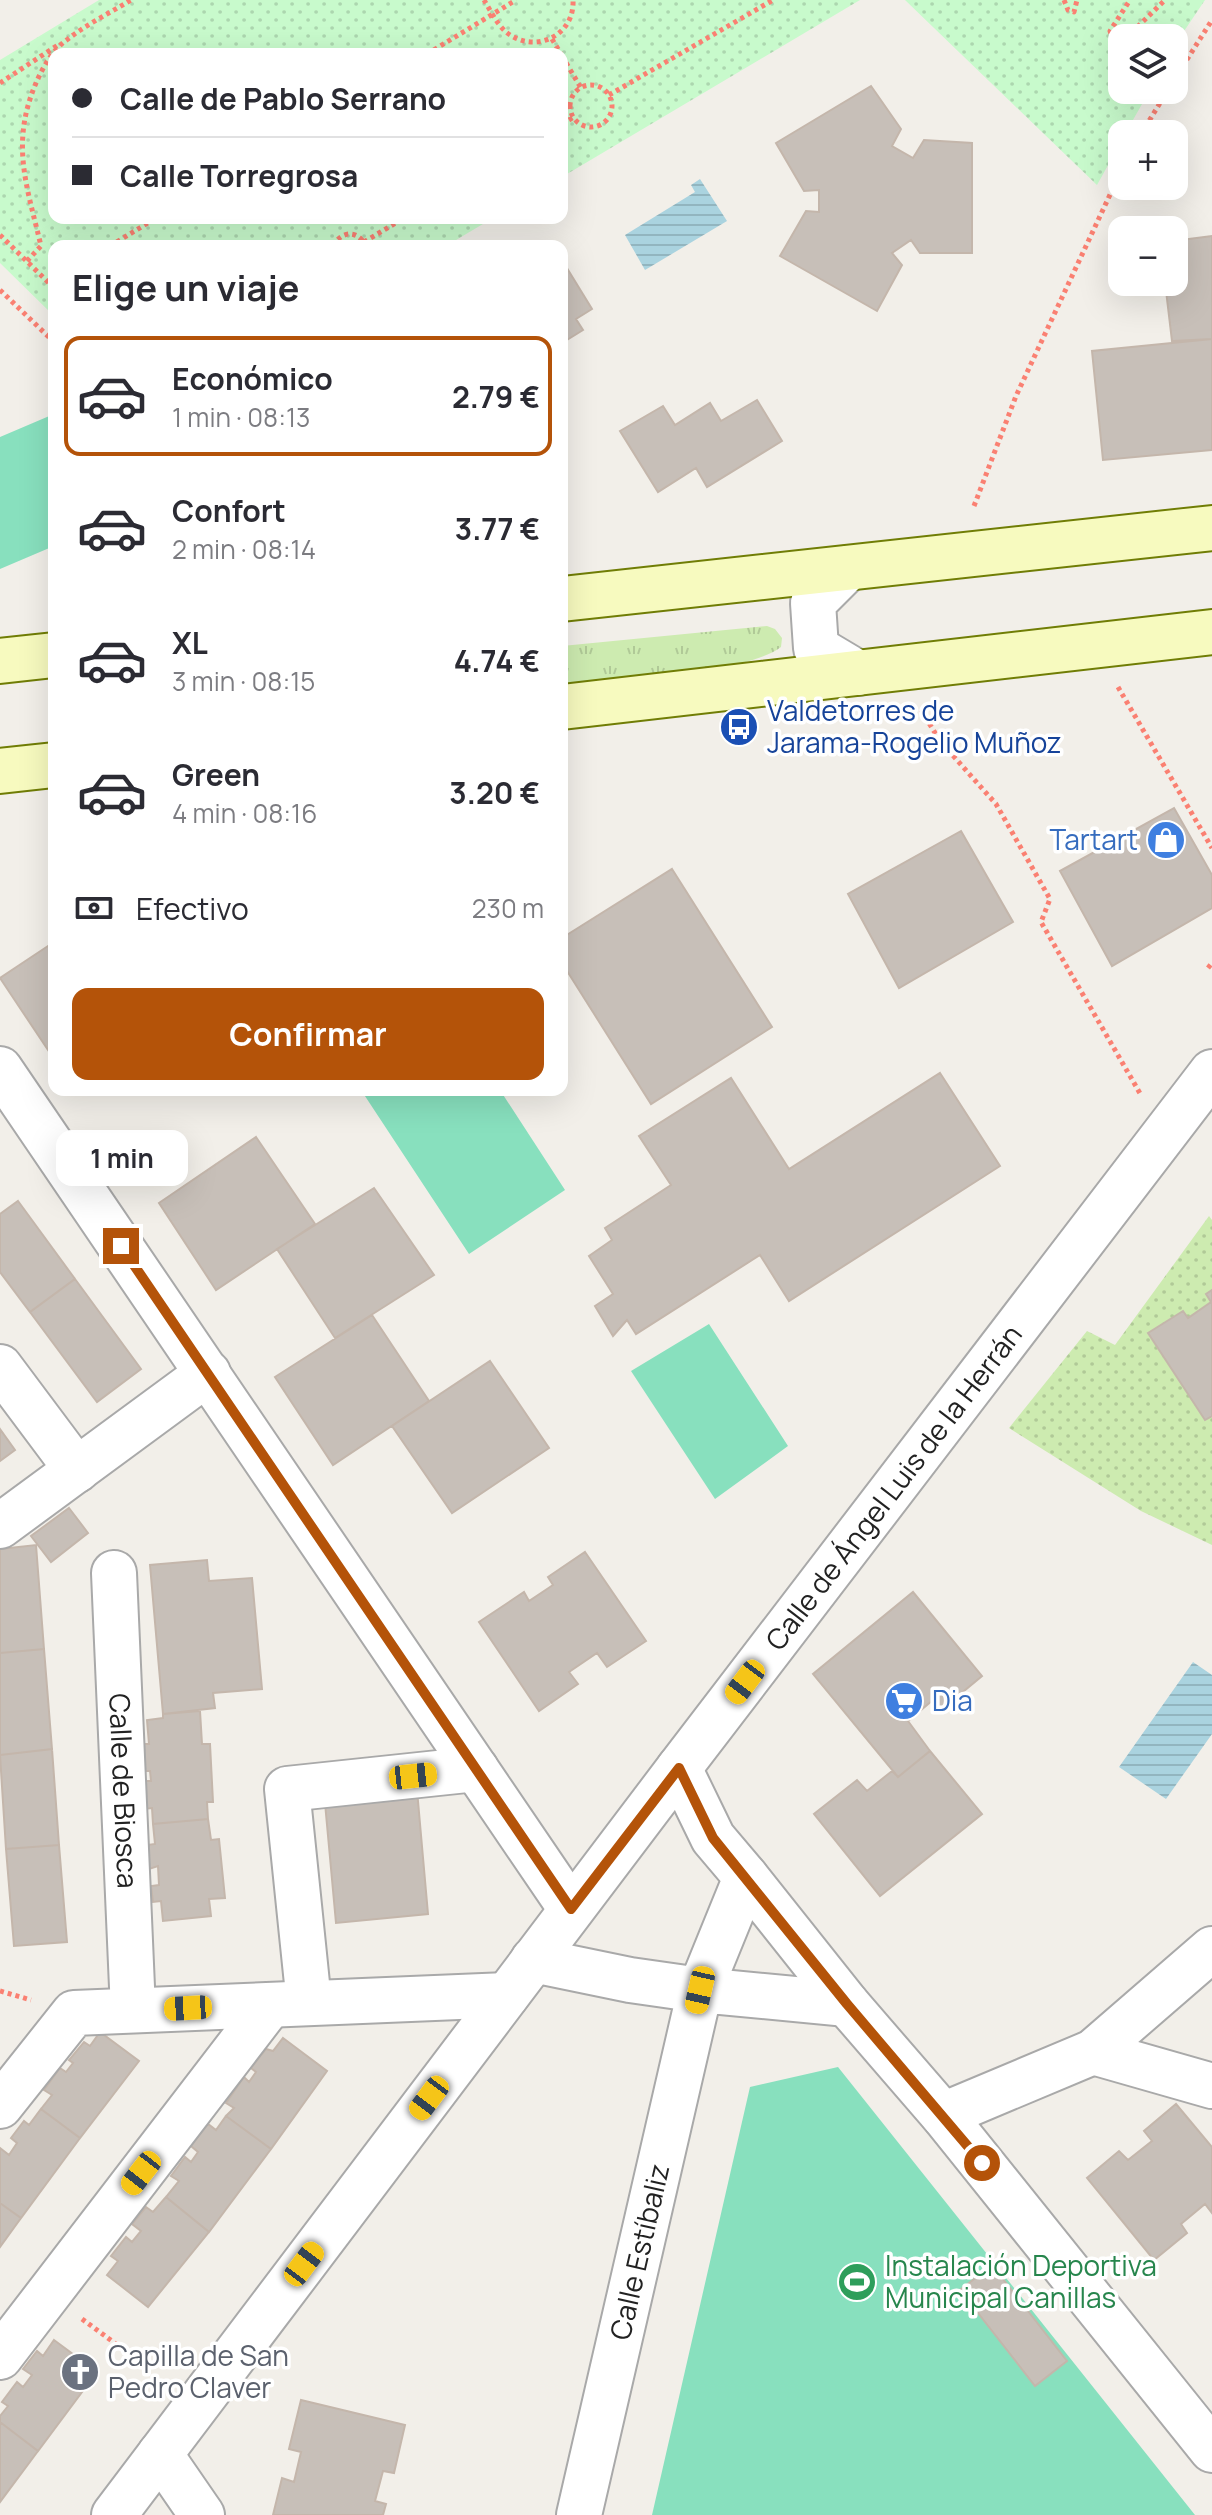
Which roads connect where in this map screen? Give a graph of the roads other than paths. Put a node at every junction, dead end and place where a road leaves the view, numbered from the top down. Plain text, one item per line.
1 (1212, 528) edge
2 (848, 568) junction
3 (568, 598) edge
4 (1212, 632) edge
5 (48, 656) edge
6 (0, 661) edge
7 (876, 670) junction
8 (568, 706) edge
9 (48, 766) edge
10 (0, 771) edge
11 (0, 1069) edge
12 (1212, 1072) edge
13 (0, 1367) edge
14 (208, 1373) junction
15 (77, 1470) junction
16 (0, 1526) edge
17 (114, 1573) dead end
18 (679, 1768) junction
19 (476, 1769) junction
20 (746, 1877) junction
21 (571, 1909) junction
22 (1212, 1949) edge
23 (533, 1960) junction
24 (700, 1990) junction
25 (507, 1995) junction
26 (290, 2004) junction
27 (847, 2004) junction
28 (133, 2010) junction
29 (1093, 2052) junction
30 (1212, 2086) edge
31 (0, 2106) edge
32 (943, 2115) junction
33 (0, 2357) edge
34 (1212, 2450) edge
35 (160, 2454) junction
36 (114, 2515) edge
37 (202, 2515) edge
38 (579, 2515) edge

1 - 2 street
2 - 3 street
2 - 7 street
4 - 7 street
5 - 6 street
7 - 8 street
9 - 10 street
11 - 14 street
12 - 18 street, Calle de Ángel Luis de la Herrán
13 - 15 street
14 - 15 street
14 - 19 street
15 - 16 street
17 - 28 street, Calle de Biosca
18 - 20 street
18 - 21 street, Calle de Ángel Luis de la Herrán
19 - 21 street
19 - 26 street
20 - 24 street, Calle Estíbaliz
20 - 27 street
21 - 23 street, Calle de Ángel Luis de la Herrán
22 - 29 street
23 - 24 street
23 - 25 street, Calle de Ángel Luis de la Herrán
24 - 27 street
24 - 38 street, Calle Estíbaliz
25 - 26 street
25 - 35 street, Calle de Ángel Luis de la Herrán
26 - 28 street
26 - 33 street
27 - 32 street
28 - 31 street
29 - 30 street
29 - 32 street
32 - 34 street
35 - 36 street, Calle de Ángel Luis de la Herrán
35 - 37 street

